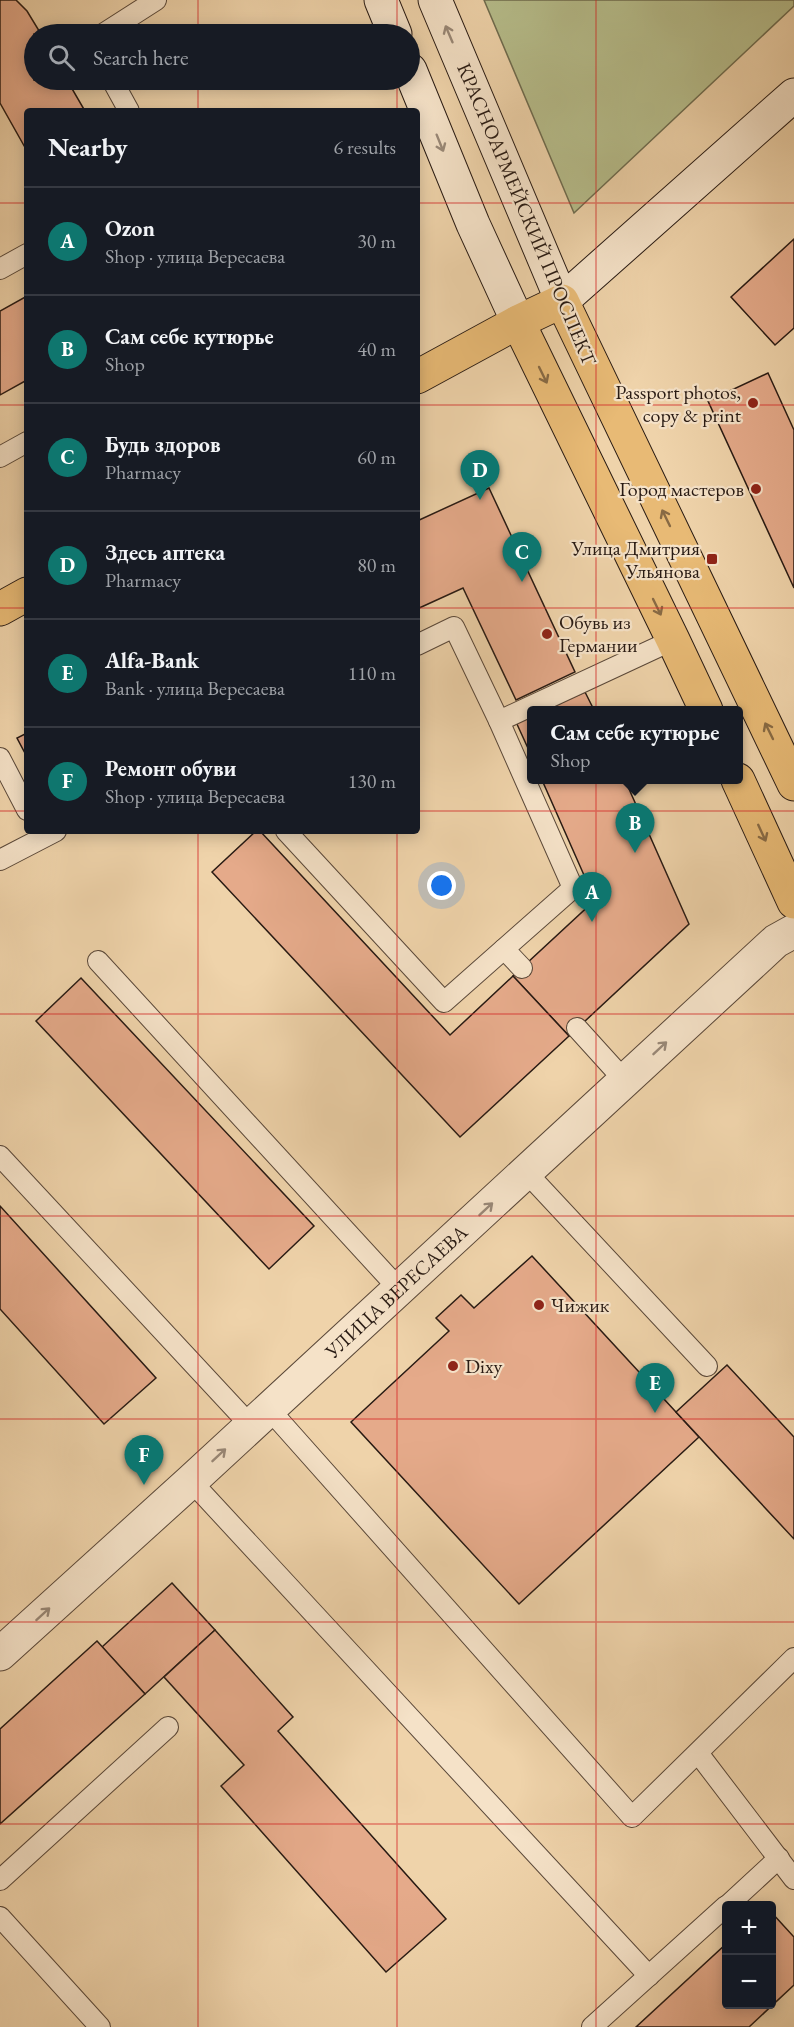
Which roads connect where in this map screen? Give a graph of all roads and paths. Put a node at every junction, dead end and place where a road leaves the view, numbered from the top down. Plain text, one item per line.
1 (156, 0) edge
2 (381, 0) edge
3 (435, 0) edge
4 (119, 24) edge
5 (391, 24) edge
6 (117, 90) edge
7 (418, 90) edge
8 (794, 95) edge
9 (127, 108) edge
10 (24, 255) edge
11 (2, 262) edge
12 (562, 301) junction
13 (518, 322) junction
14 (420, 375) edge
15 (24, 444) edge
16 (0, 458) edge
17 (24, 596) edge
18 (0, 609) edge
19 (673, 640) junction
20 (420, 644) edge
21 (531, 706) edge
22 (704, 706) edge
23 (527, 708) edge
24 (499, 721) junction
25 (0, 758) edge
26 (740, 784) edge
27 (794, 784) edge
28 (24, 804) edge
29 (43, 834) edge
30 (289, 834) edge
31 (0, 860) edge
32 (794, 902) edge
33 (794, 931) edge
34 (504, 949) junction
35 (98, 961) dead end
36 (522, 968) dead end
37 (577, 1028) dead end
38 (625, 1081) junction
39 (0, 1156) edge
40 (526, 1172) junction
41 (399, 1289) junction
42 (707, 1366) dead end
43 (260, 1418) junction
44 (191, 1481) junction
45 (0, 1654) edge
46 (794, 1658) edge
47 (168, 1727) dead end
48 (698, 1753) junction
49 (778, 1858) junction
50 (794, 1879) edge
51 (0, 1880) edge
52 (732, 1901) edge
53 (722, 1910) edge
54 (0, 1917) edge
55 (649, 1976) junction
56 (100, 2027) edge
57 (592, 2027) edge

1 - 4 lane
2 - 5 street
12 -> 3 street, КРАСНОАРМЕЙСКИЙ ПРОСПЕКТ
6 - 9 lane
7 -> 13 street
8 - 12 street
10 - 11 lane
12 - 13 main road
27 -> 12 main road, КРАСНОАРМЕЙСКИЙ ПРОСПЕКТ
13 - 14 main road
13 -> 19 main road
15 - 16 lane
17 - 18 main road
19 - 21 lane
19 - 22 main road
20 - 24 lane
23 - 24 lane
24 - 34 lane
25 - 28 lane
26 -> 32 main road
29 - 31 lane
30 - 34 lane
38 -> 33 street, УЛИЦА ВЕРЕСАЕВА
34 - 36 lane
35 - 41 lane
37 - 38 lane
38 - 40 street, УЛИЦА ВЕРЕСАЕВА
39 - 43 lane
41 -> 40 street, УЛИЦА ВЕРЕСАЕВА
40 - 42 lane
41 - 43 street, УЛИЦА ВЕРЕСАЕВА
44 -> 43 street, УЛИЦА ВЕРЕСАЕВА
43 - 48 lane
45 -> 44 street, УЛИЦА ВЕРЕСАЕВА
44 - 55 lane
46 - 48 lane
47 - 51 lane
48 - 49 lane
49 - 50 lane
49 - 52 lane
53 - 55 lane
54 - 56 lane
55 - 57 lane

